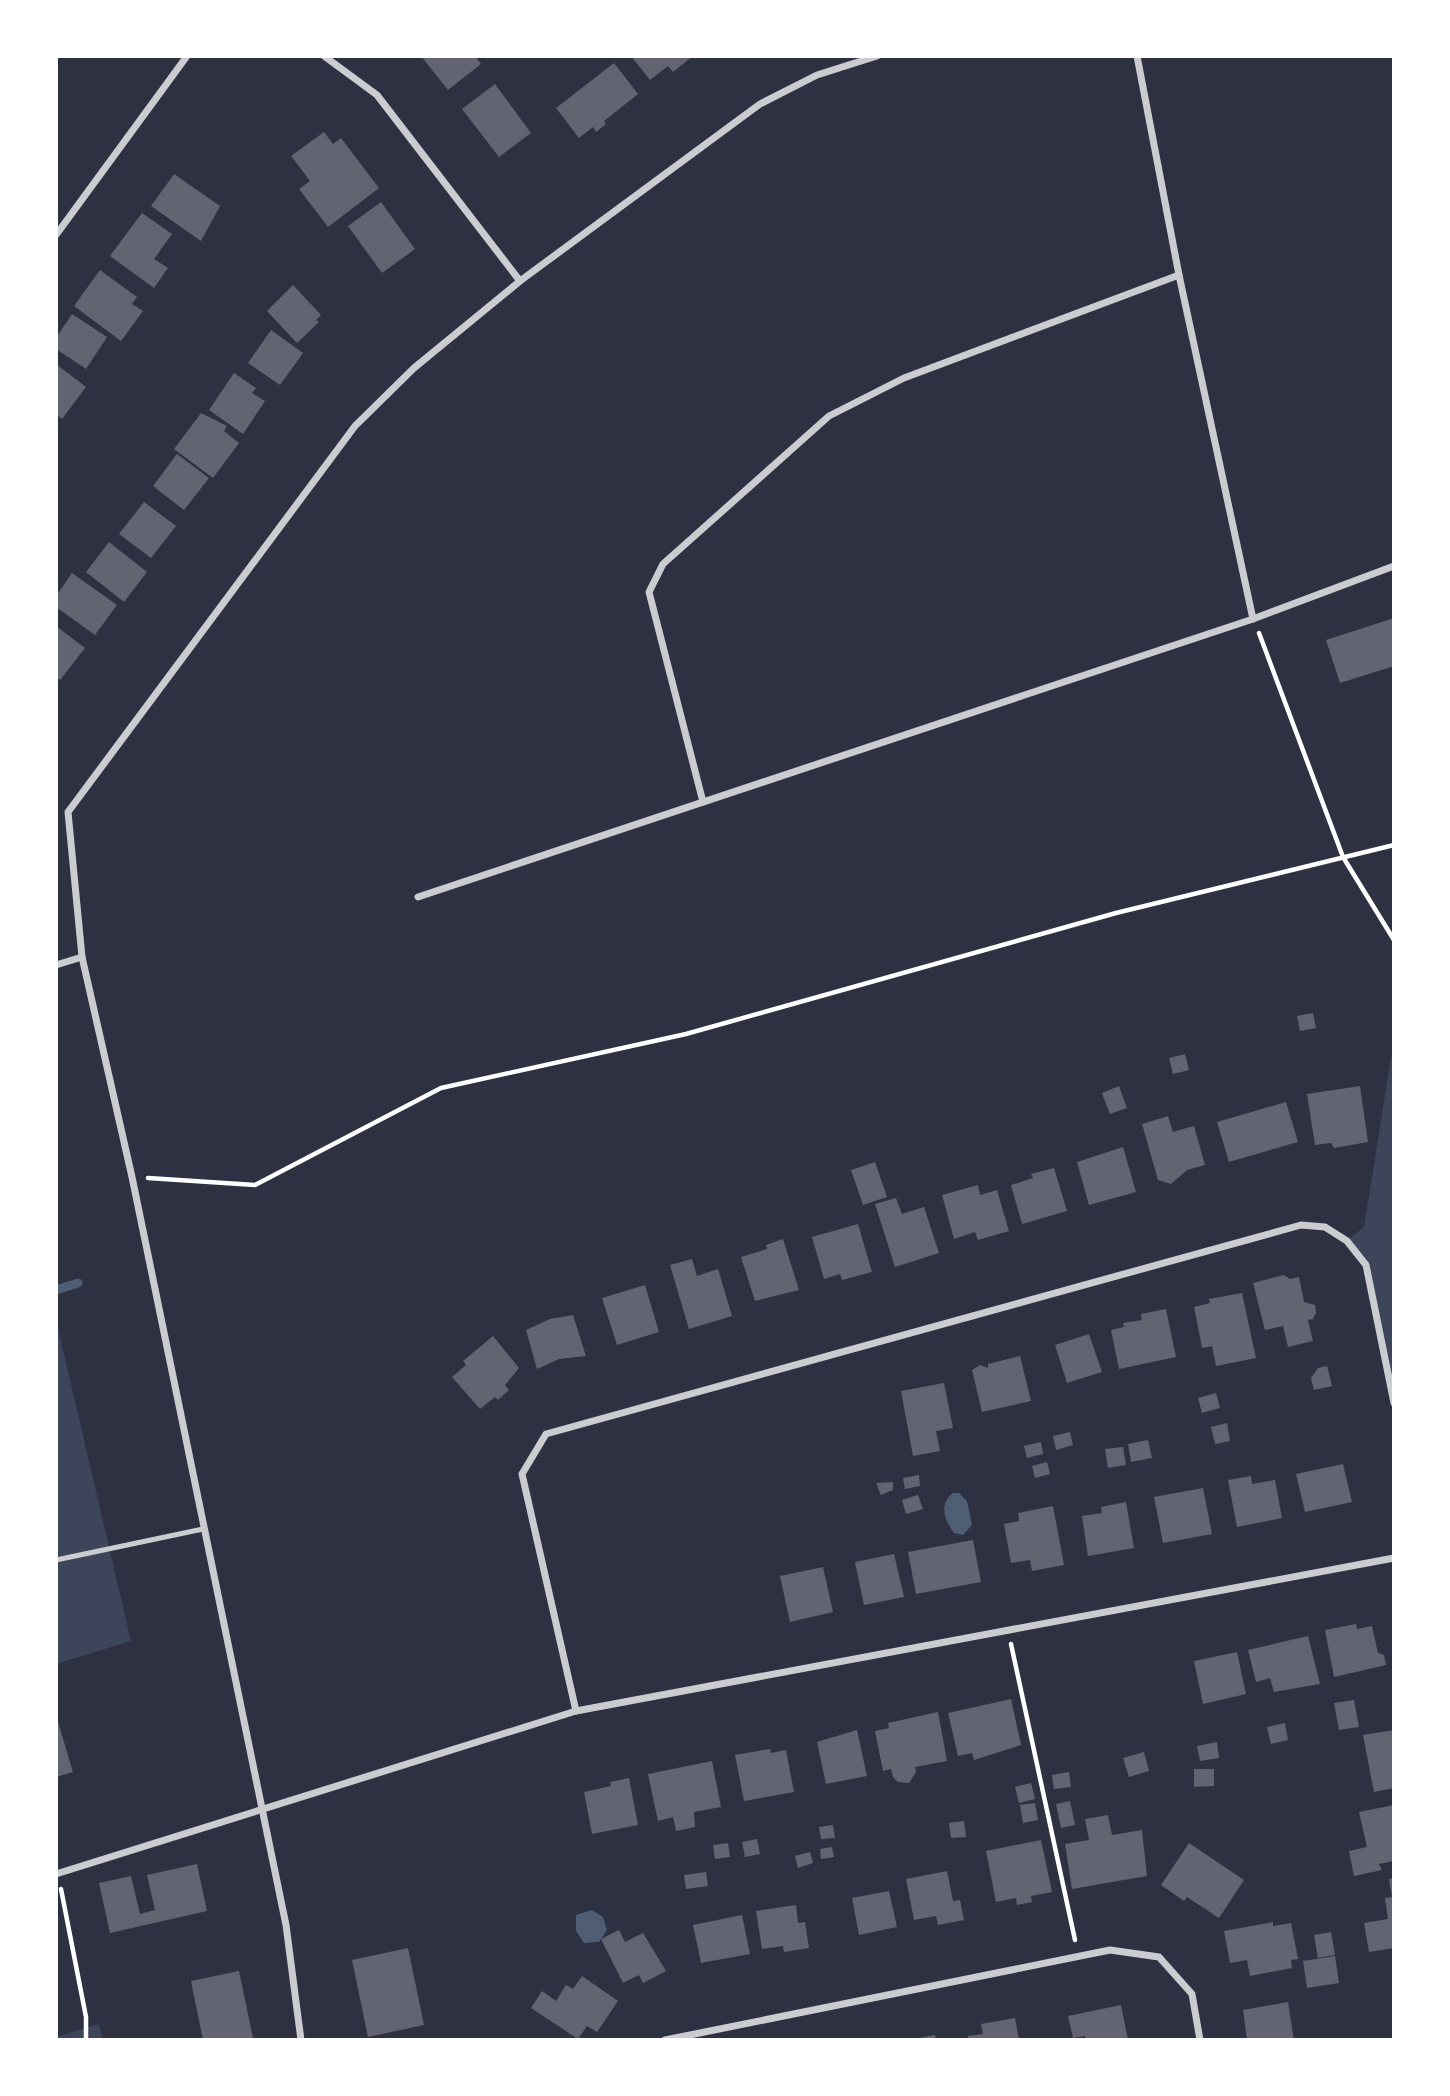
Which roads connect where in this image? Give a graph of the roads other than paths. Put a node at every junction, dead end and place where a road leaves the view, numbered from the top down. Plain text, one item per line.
1 (187, 56) edge
2 (324, 56) edge
3 (877, 56) edge
4 (1137, 56) edge
5 (56, 235) edge
6 (1179, 275) junction
7 (520, 281) junction
8 (1394, 566) edge
9 (1253, 619) junction
10 (703, 802) junction
11 (418, 897) dead end
12 (82, 957) junction
13 (56, 965) edge
14 (1394, 1403) edge
15 (203, 1529) junction
16 (1394, 1558) edge
17 (56, 1560) edge
18 (576, 1710) junction
19 (261, 1810) junction
20 (57, 1874) edge
21 (301, 2040) edge
22 (665, 2040) edge
23 (1200, 2040) edge

1 - 5 street
2 - 7 street
3 - 7 street
4 - 6 street
6 - 9 street
6 - 10 street
7 - 12 street
8 - 9 street
9 - 10 street
10 - 11 street
12 - 13 street
12 - 15 street
14 - 18 street
15 - 17 lane
15 - 19 street
16 - 18 street
18 - 19 street
19 - 20 street
19 - 21 street
22 - 23 street

